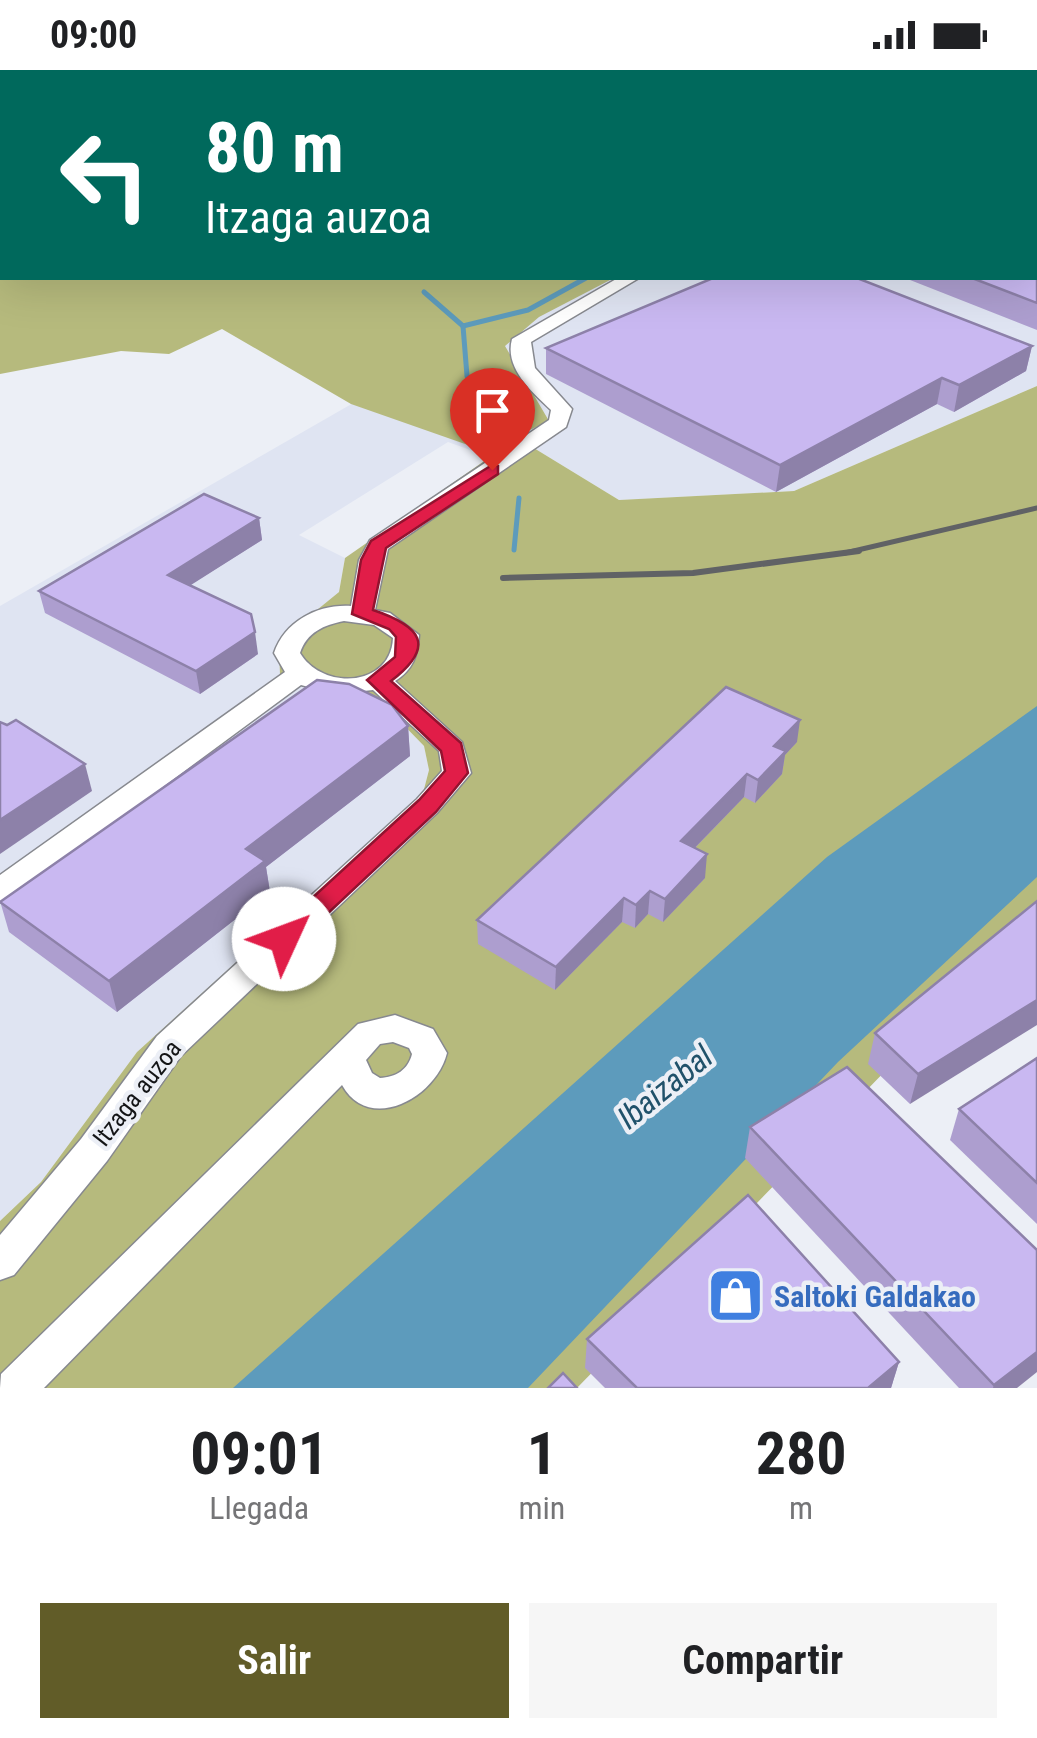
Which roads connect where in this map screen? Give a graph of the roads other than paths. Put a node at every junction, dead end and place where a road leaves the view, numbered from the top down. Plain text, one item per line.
1 (626, 280) edge
2 (362, 614) junction
3 (298, 674) junction
4 (378, 680) junction
5 (0, 891) edge
6 (348, 1057) dead end
7 (0, 1262) edge
8 (16, 1388) edge

1 - 2 street
2 - 3 street
2 - 4 street
3 - 4 street
3 - 5 street
4 - 7 street, Itzaga auzoa
6 - 8 street

